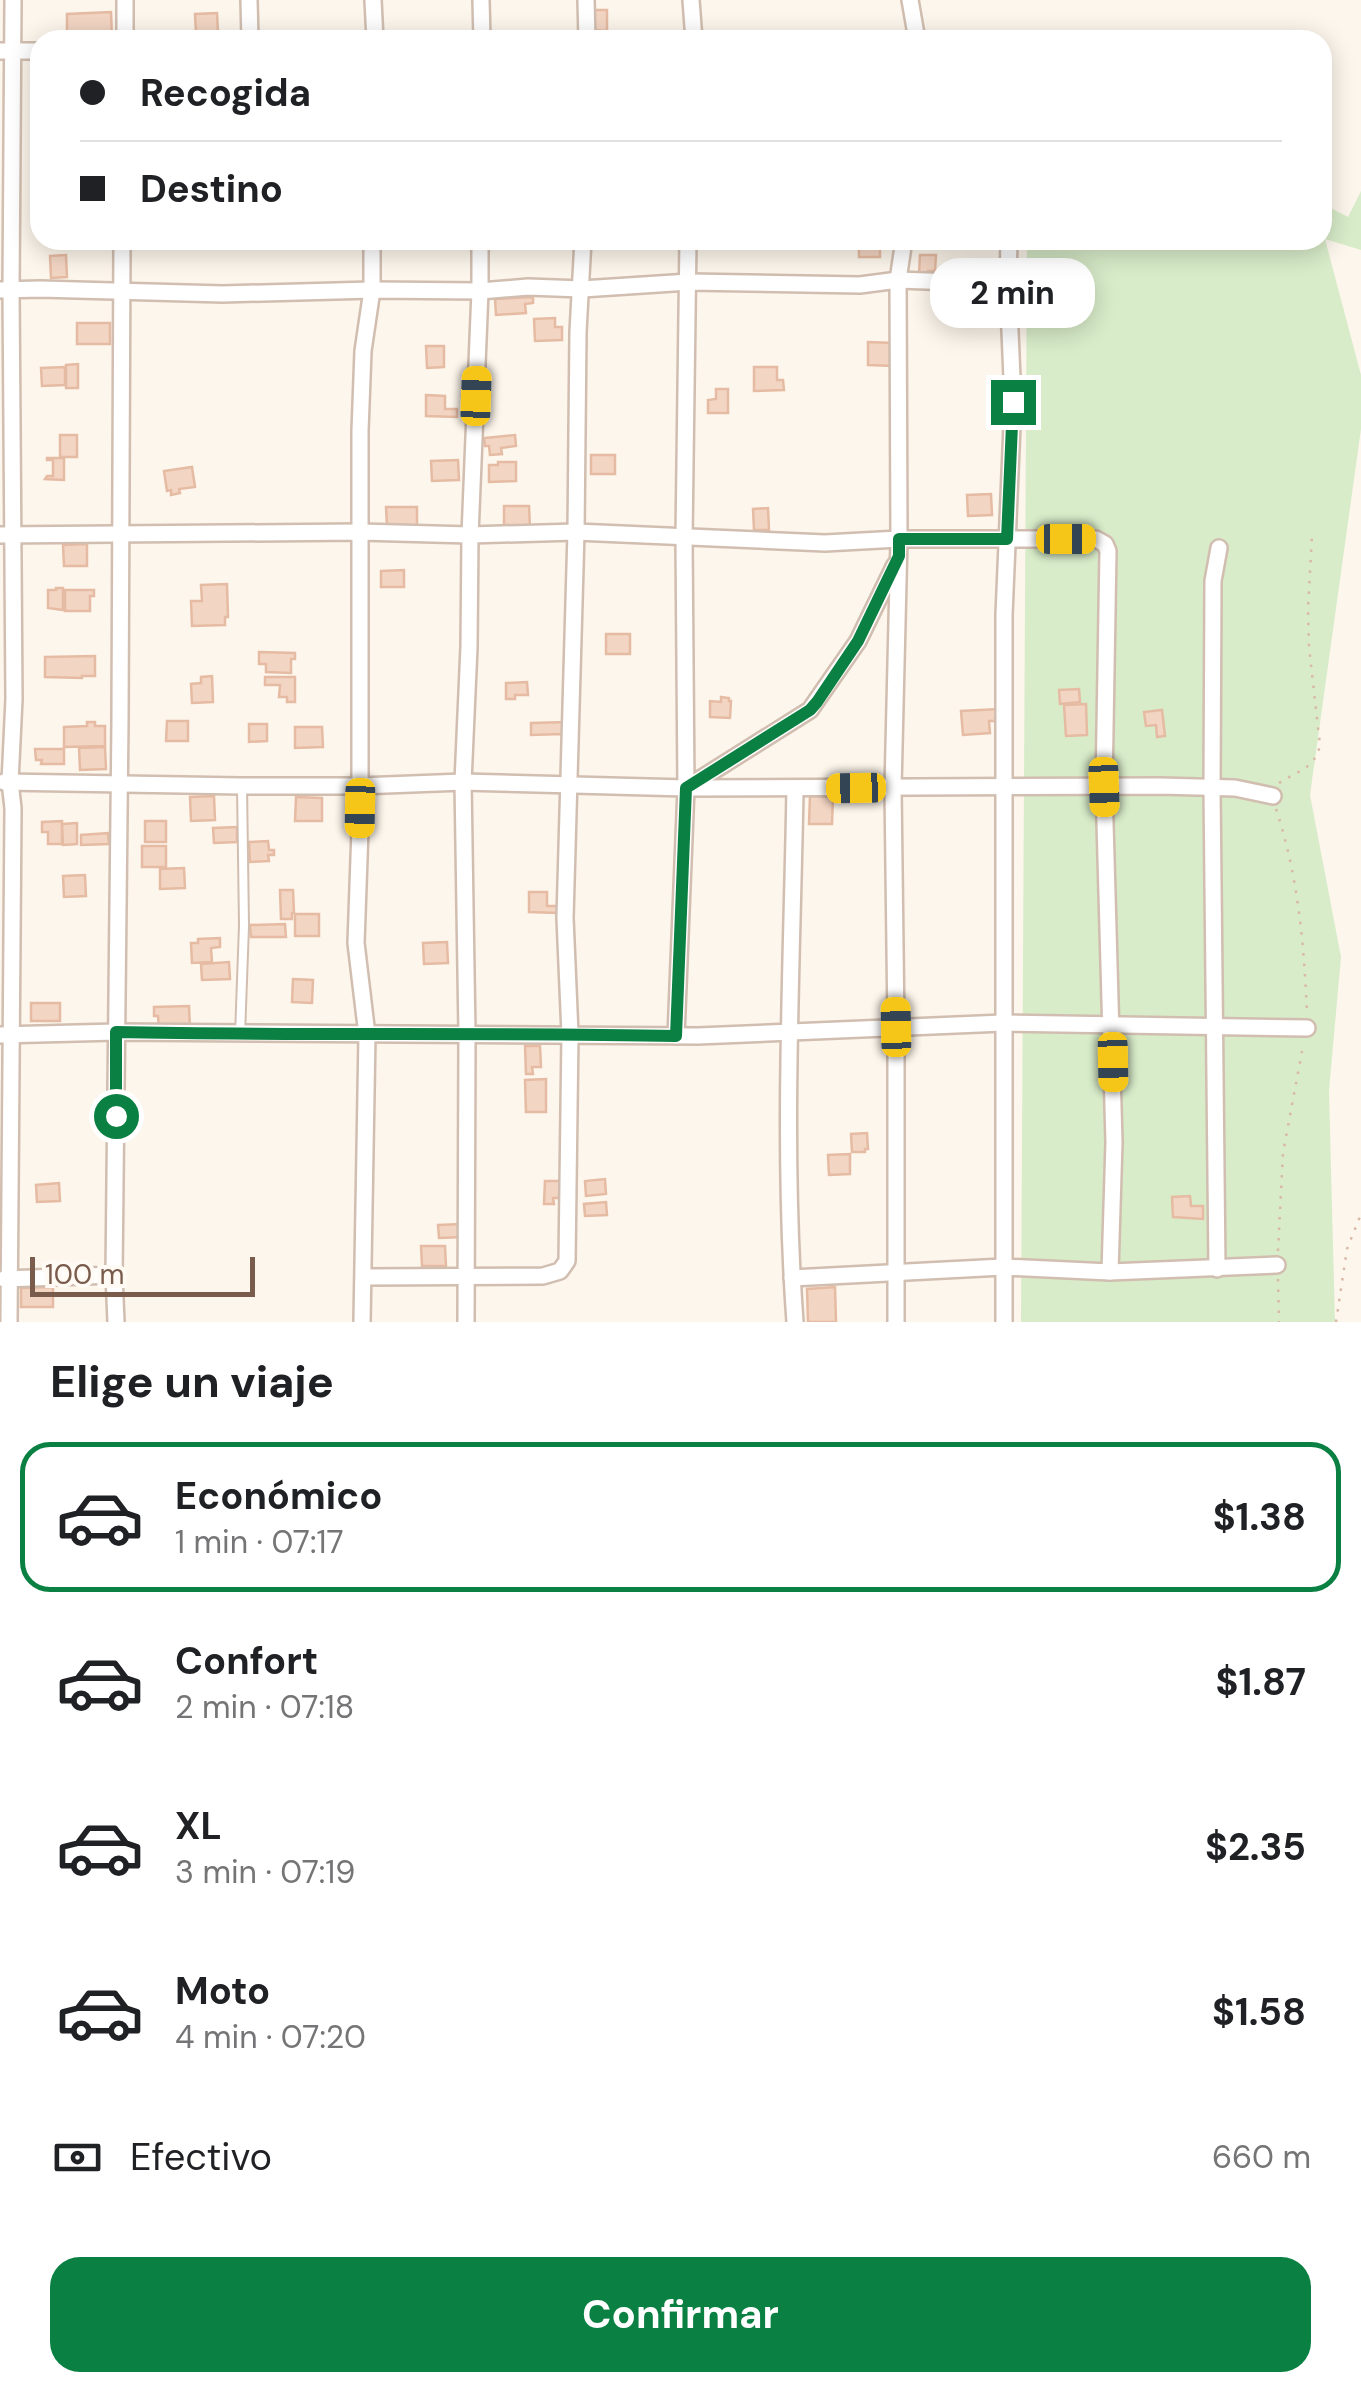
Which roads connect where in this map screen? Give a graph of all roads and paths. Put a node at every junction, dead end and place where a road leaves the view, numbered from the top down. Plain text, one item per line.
1 (13, 0) edge
2 (125, 0) edge
3 (250, 0) edge
4 (373, 0) edge
5 (481, 0) edge
6 (586, 0) edge
7 (692, 0) edge
8 (910, 0) edge
9 (125, 30) edge
10 (250, 30) edge
11 (374, 30) edge
12 (482, 30) edge
13 (587, 30) edge
14 (694, 30) edge
15 (916, 30) edge
16 (7, 51) edge
17 (122, 250) edge
18 (372, 250) edge
19 (480, 250) edge
20 (584, 250) edge
21 (688, 250) edge
22 (902, 250) edge
23 (1009, 250) edge
24 (898, 280) junction
25 (688, 282) junction
26 (1008, 284) junction
27 (582, 289) junction
28 (5, 290) edge
29 (372, 290) junction
30 (121, 291) junction
31 (480, 291) junction
32 (360, 532) junction
33 (576, 532) junction
34 (6, 534) edge
35 (121, 534) junction
36 (470, 535) junction
37 (1312, 535) dead end
38 (684, 538) junction
39 (1007, 539) junction
40 (899, 548) junction
41 (1219, 548) dead end
42 (5, 782) edge
43 (463, 782) junction
44 (119, 785) junction
45 (569, 785) junction
46 (242, 786) junction
47 (360, 786) junction
48 (1003, 786) junction
49 (1104, 787) junction
50 (686, 788) junction
51 (893, 788) junction
52 (1212, 788) junction
53 (795, 789) junction
54 (1273, 796) junction
55 (1003, 1023) junction
56 (1111, 1024) junction
57 (1216, 1026) junction
58 (896, 1027) junction
59 (1307, 1028) junction
60 (116, 1032) junction
61 (790, 1032) junction
62 (467, 1034) junction
63 (570, 1034) junction
64 (5, 1035) edge
65 (240, 1035) junction
66 (367, 1035) junction
67 (676, 1036) junction
68 (1361, 1214) edge
69 (1277, 1266) junction
70 (1003, 1267) junction
71 (1216, 1268) junction
72 (1110, 1272) junction
73 (895, 1273) junction
74 (114, 1275) junction
75 (364, 1276) junction
76 (466, 1276) junction
77 (792, 1278) junction
78 (5, 1279) edge
79 (9, 1322) edge
80 (116, 1322) edge
81 (362, 1322) edge
82 (466, 1322) edge
83 (795, 1322) edge
84 (896, 1322) edge
85 (1004, 1322) edge
86 (1279, 1322) edge
87 (1336, 1322) edge

1 - 16 street
2 - 9 street
3 - 10 street
4 - 11 street
5 - 12 street
6 - 13 street
7 - 14 street
8 - 15 street
16 - 28 street
17 - 30 street
18 - 29 street
19 - 31 street
20 - 27 street
21 - 25 street
22 - 24 street
23 - 26 street
24 - 25 street
24 - 26 street
24 - 40 street
25 - 27 street
25 - 38 street
26 - 39 street
27 - 31 street
27 - 33 street
28 - 30 street
28 - 34 street
29 - 30 street
29 - 31 street
29 - 32 street
30 - 35 street
31 - 36 street
32 - 35 street
32 - 36 street
32 - 47 street
33 - 36 street
33 - 38 street
33 - 45 street
34 - 35 street
34 - 42 street
35 - 44 street
36 - 43 street
37 - 54 path
38 - 40 street
38 - 50 street
39 - 40 street
39 - 48 street
39 - 49 street
40 - 50 street
40 - 51 street
41 - 52 street
42 - 44 street
42 - 64 street
43 - 45 street
43 - 47 street
43 - 62 street
44 - 46 street
44 - 60 street
45 - 50 street
45 - 63 street
46 - 47 street
46 - 65 lane
47 - 66 street
48 - 49 street
48 - 51 street
48 - 55 street
49 - 52 street
49 - 56 street
50 - 53 street
50 - 67 street
51 - 53 street
51 - 58 street
52 - 54 street
52 - 57 street
53 - 61 street
54 - 59 path
55 - 56 street
55 - 58 street
55 - 70 street
56 - 57 street
56 - 72 street
57 - 59 street
57 - 71 street
58 - 61 street
58 - 73 street
59 - 69 path
60 - 64 street
60 - 65 street
60 - 74 street
61 - 67 street
61 - 77 street
62 - 63 street
62 - 66 street
62 - 76 street
63 - 67 street
63 - 76 street
64 - 78 street
65 - 66 street
66 - 75 street
68 - 87 path
69 - 71 street
69 - 86 path
70 - 72 street
70 - 73 street
70 - 85 street
71 - 72 street
73 - 77 street
73 - 84 street
74 - 78 street
74 - 80 street
75 - 76 street
75 - 81 street
76 - 82 street
77 - 83 street
78 - 79 street

